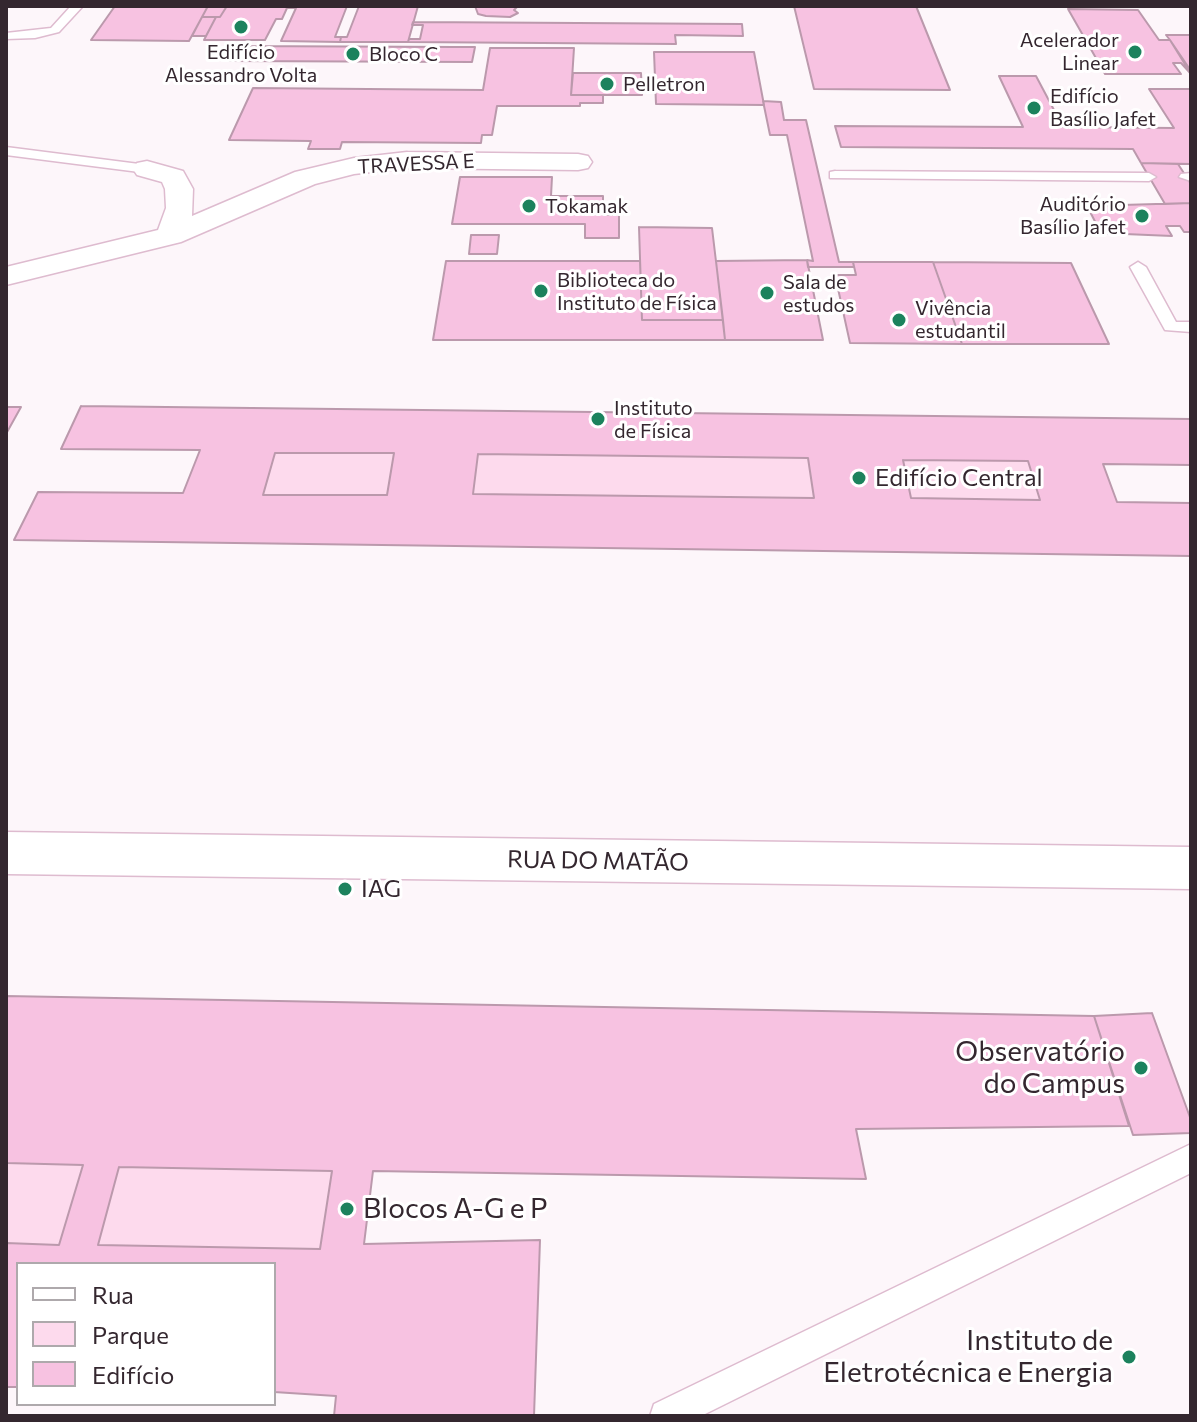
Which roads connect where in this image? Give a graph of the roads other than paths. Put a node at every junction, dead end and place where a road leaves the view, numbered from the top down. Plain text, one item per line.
1 (77, 6) edge
2 (6, 36) edge
3 (6, 151) edge
4 (578, 162) dead end
5 (147, 169) joint
6 (835, 175) dead end
7 (1149, 177) dead end
8 (171, 236) junction
9 (1138, 267) dead end
10 (6, 276) edge
11 (1191, 327) edge
12 (6, 853) edge
13 (1191, 868) edge
14 (1191, 1158) edge
15 (666, 1416) edge

1 - 2 lane
3 - 5 lane
4 - 8 street, TRAVESSA E
5 - 8 street
6 - 7 lane
8 - 10 street, TRAVESSA E
9 - 11 lane
12 - 13 street, RUA DO MATÃO
14 - 15 lane

